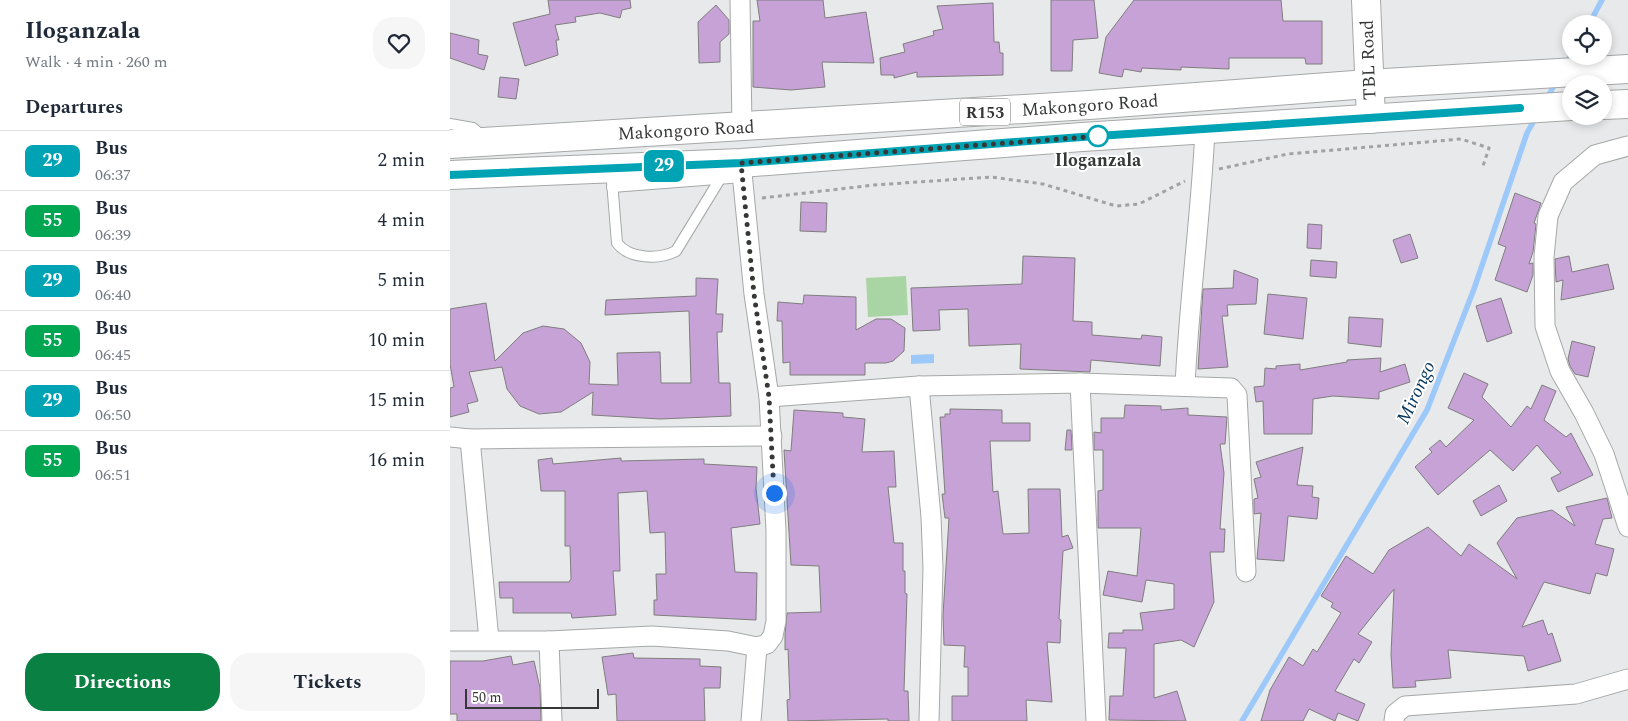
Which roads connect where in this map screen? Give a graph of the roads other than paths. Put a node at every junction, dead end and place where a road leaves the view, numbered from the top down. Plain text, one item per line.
1 (740, 0) edge
2 (1366, 0) edge
3 (1628, 69) edge
4 (1368, 84) junction
5 (1628, 104) edge
6 (1612, 105) edge
7 (1562, 106) edge
8 (1371, 119) junction
9 (450, 124) edge
10 (742, 127) junction
11 (1205, 130) junction
12 (491, 143) junction
13 (450, 144) edge
14 (1628, 146) edge
15 (735, 173) junction
16 (450, 175) edge
17 (612, 178) junction
18 (1080, 383) junction
19 (919, 386) junction
20 (1185, 386) junction
21 (769, 397) junction
22 (772, 436) junction
23 (450, 437) edge
24 (470, 439) junction
25 (1628, 528) edge
26 (1246, 572) dead end
27 (450, 640) edge
28 (489, 640) junction
29 (549, 641) junction
30 (757, 647) junction
31 (1628, 679) edge
32 (552, 721) edge
33 (751, 721) edge
34 (929, 721) edge
35 (1096, 721) edge
36 (1394, 721) edge

1 - 10 street
2 - 4 main road, TBL Road
3 - 4 main road, Makongoro Road / R153
4 - 8 main road, TBL Road
4 - 10 main road, Makongoro Road / R153
5 - 6 main road
7 - 8 main road, Makongoro Road / R153
8 - 11 main road, Makongoro Road / R153
9 - 12 lane
10 - 12 main road, Makongoro Road / R153
11 - 15 main road, Makongoro Road / R153
11 - 20 street
12 - 13 main road, Makongoro Road / R153
14 - 25 street
15 - 17 main road, Makongoro Road / R153
15 - 17 lane
15 - 21 street
16 - 17 main road, Makongoro Road / R153
18 - 19 street
18 - 20 street
18 - 35 street
19 - 21 street
19 - 34 street
20 - 26 street
21 - 22 street
22 - 24 street
22 - 30 street
23 - 24 street
24 - 28 street
27 - 28 street
28 - 29 street
29 - 30 street
29 - 32 street
30 - 33 street
31 - 36 street

